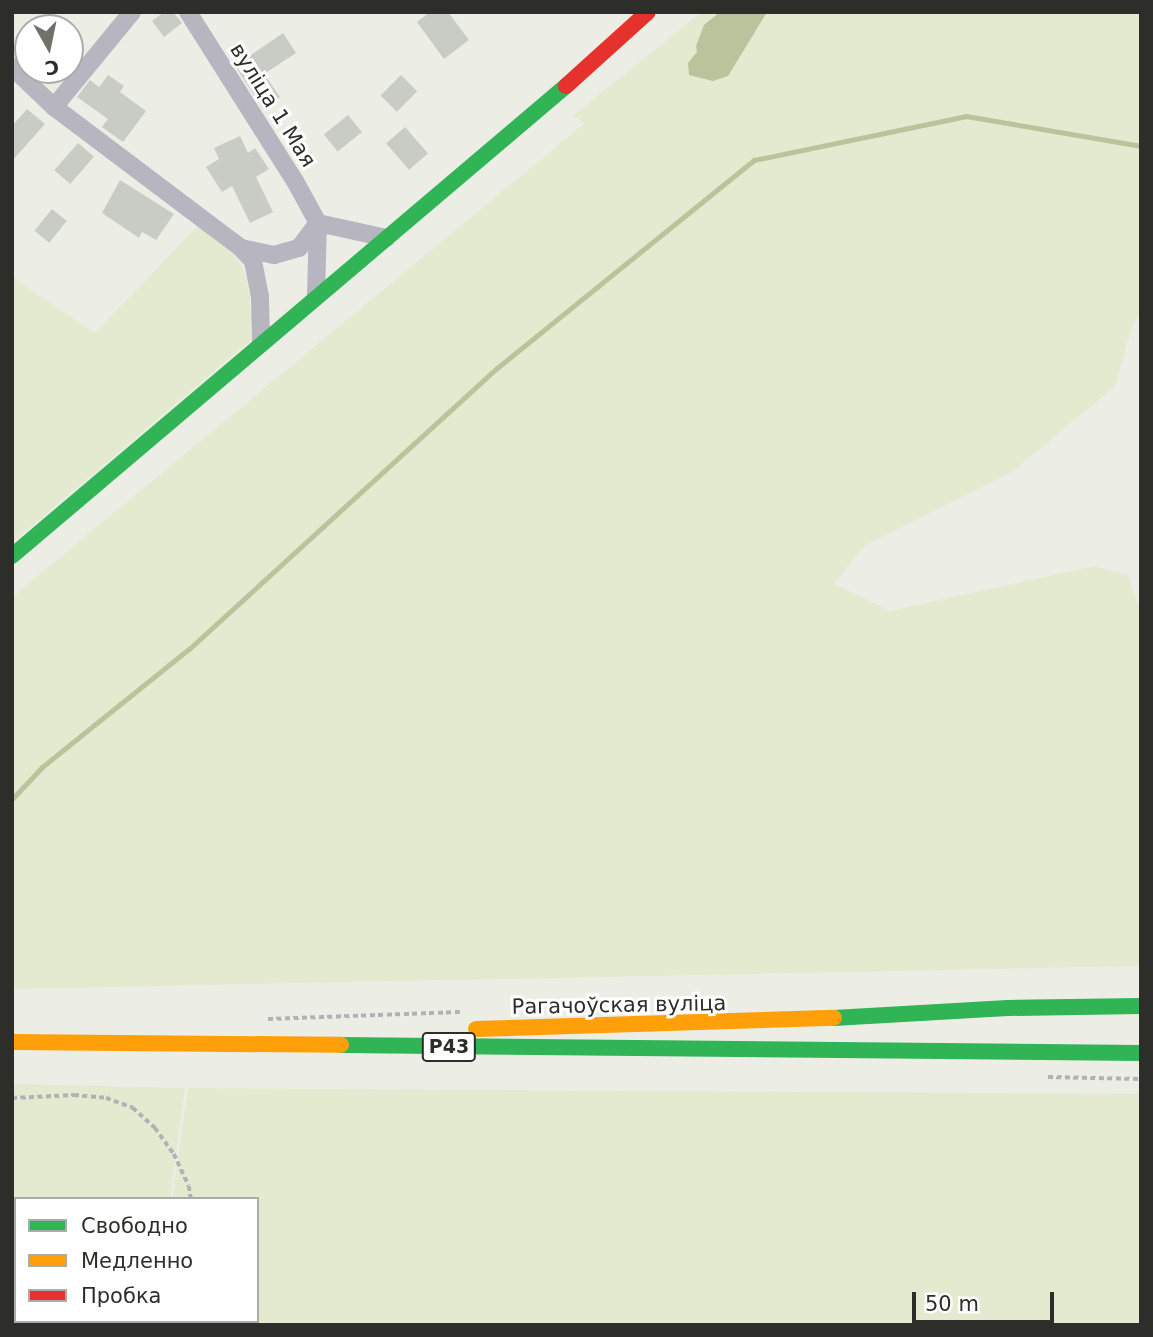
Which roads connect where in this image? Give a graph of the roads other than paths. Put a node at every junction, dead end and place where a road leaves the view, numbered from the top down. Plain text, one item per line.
1 (132, 12) edge
2 (188, 12) edge
3 (648, 12) edge
4 (12, 66) edge
5 (54, 107) junction
6 (318, 223) junction
7 (386, 237) junction
8 (241, 248) junction
9 (316, 296) junction
10 (261, 342) junction
11 (12, 555) edge
12 (1141, 1006) edge
13 (12, 1042) edge
14 (99, 1042) junction
15 (1141, 1053) edge

1 - 5 street
2 - 6 street, вуліца 1 Мая
3 - 7 main road
4 - 5 street
5 - 8 street
6 - 7 street
6 - 8 street
6 - 9 street
7 - 9 main road
8 - 10 street
9 - 10 main road
10 - 11 main road
12 - 14 main road, Рагачоўская вуліца / Р43
13 - 14 main road, Рагачоўская вуліца / Р43
14 - 15 main road, Рагачоўская вуліца / Р43

